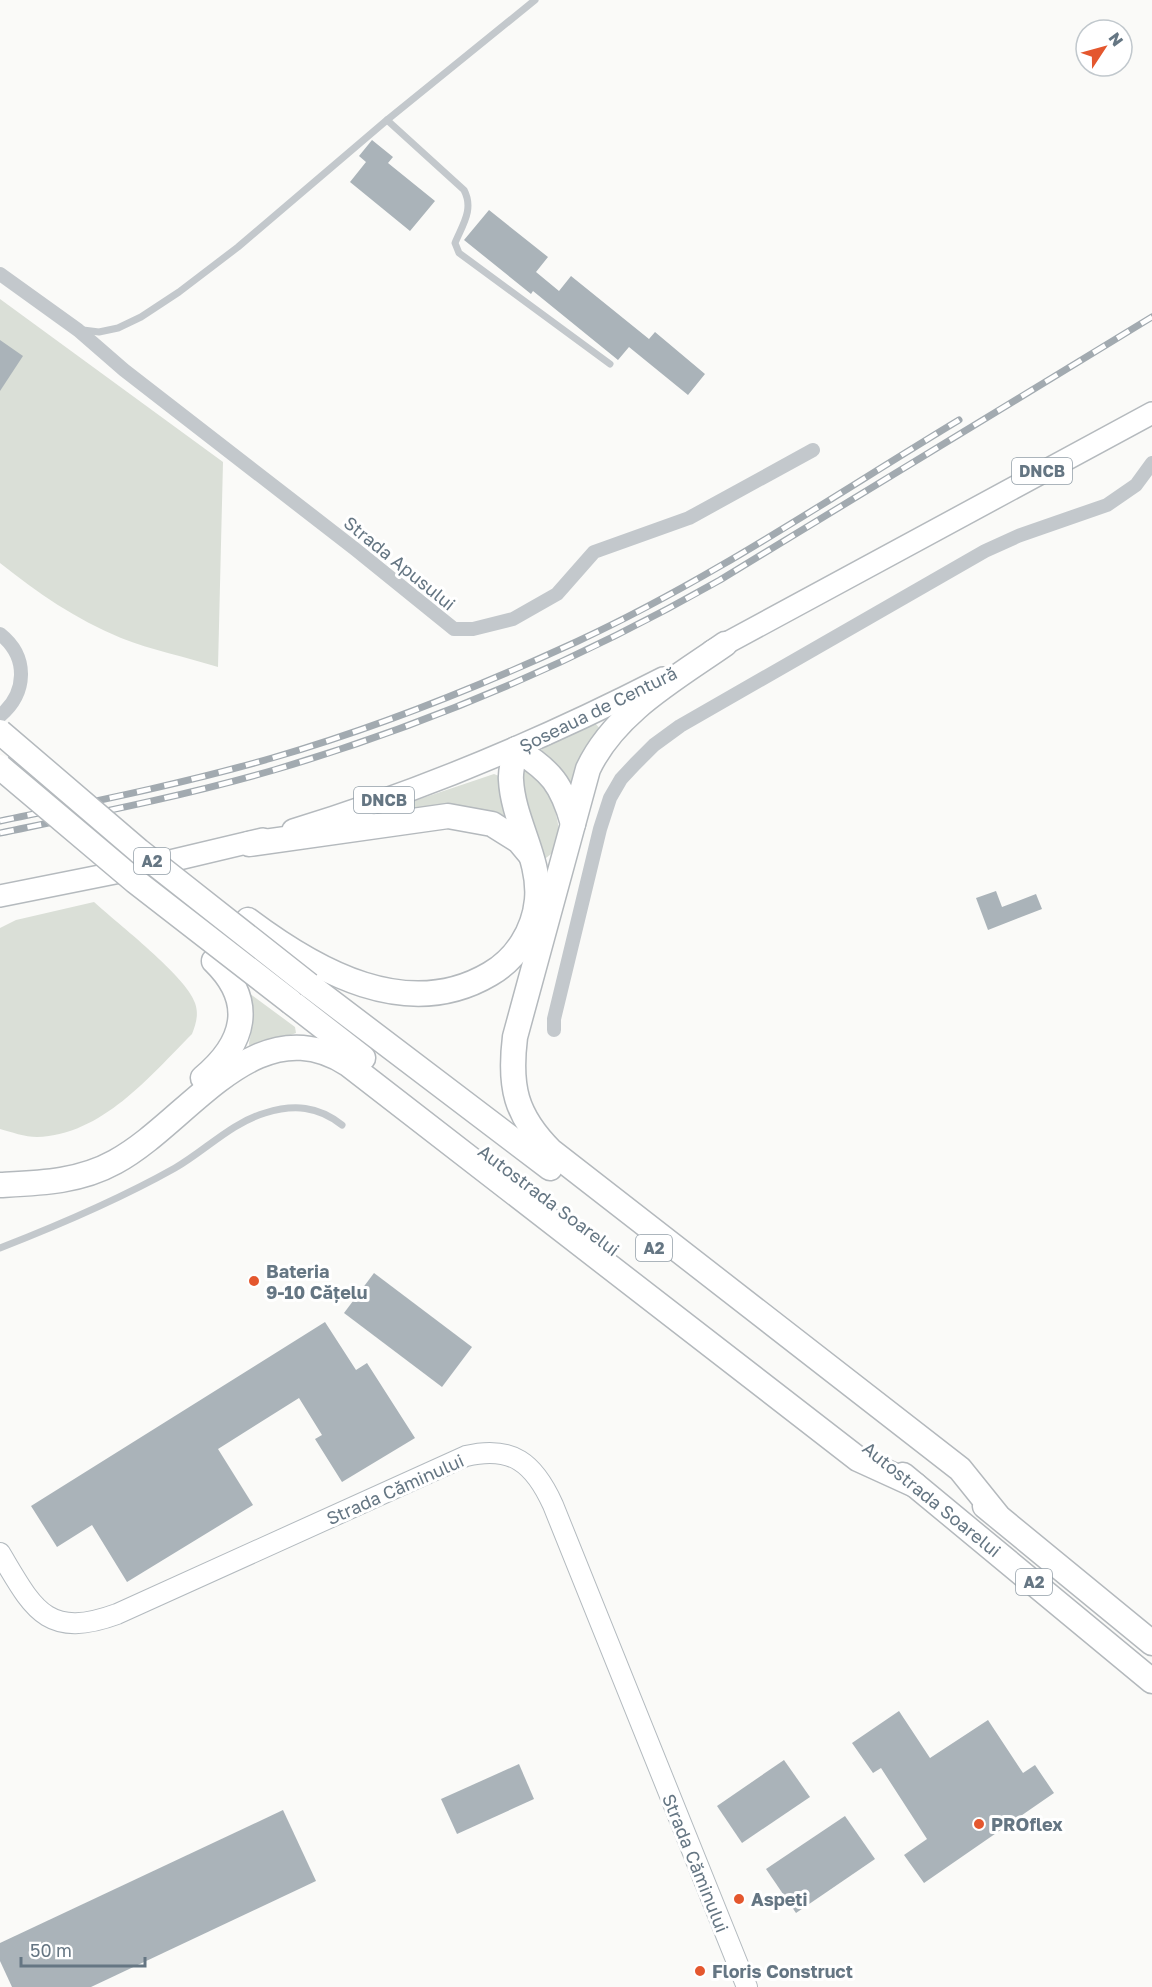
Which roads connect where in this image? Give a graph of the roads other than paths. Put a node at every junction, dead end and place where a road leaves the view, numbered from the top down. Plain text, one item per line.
1 (535, 0) edge
2 (387, 120) junction
3 (0, 274) edge
4 (78, 330) junction
5 (610, 364) dead end
6 (1152, 413) edge
7 (813, 450) dead end
8 (1152, 463) edge
9 (0, 634) edge
10 (725, 644) junction
11 (0, 715) edge
12 (0, 732) edge
13 (516, 749) junction
14 (0, 767) edge
15 (0, 783) edge
16 (573, 824) junction
17 (249, 844) junction
18 (529, 853) junction
19 (559, 872) junction
20 (80, 880) junction
21 (587, 880) junction
22 (0, 896) edge
23 (0, 910) edge
24 (318, 978) junction
25 (554, 1030) dead end
26 (342, 1125) dead end
27 (0, 1169) edge
28 (0, 1185) edge
29 (0, 1248) edge
30 (915, 1485) junction
31 (997, 1515) junction
32 (0, 1553) edge
33 (1152, 1644) edge
34 (1152, 1681) edge
35 (747, 1987) edge

1 - 2 lane
2 - 4 lane
2 - 5 lane
3 - 4 street, Strada Apusului
4 - 7 street, Strada Apusului
6 - 10 main road, Șoseaua de Centură / DNCB
8 - 21 street
9 - 11 street
10 - 13 main road, Șoseaua de Centură / DNCB
10 - 16 highway
11 - 24 highway
12 - 24 highway, Autostrada Soarelui / A2, bridge
13 - 16 highway
13 - 17 main road, Șoseaua de Centură / DNCB
13 - 18 highway
14 - 30 highway, Autostrada Soarelui / A2, bridge
15 - 27 highway
16 - 19 highway
17 - 18 highway
17 - 20 main road, Șoseaua de Centură / DNCB
18 - 24 highway
19 - 21 street
19 - 31 highway
20 - 22 main road, Șoseaua de Centură / DNCB
20 - 23 main road
21 - 25 street
24 - 31 highway, Autostrada Soarelui / A2
26 - 29 lane
28 - 30 highway
30 - 34 highway, Autostrada Soarelui / A2
31 - 33 highway, Autostrada Soarelui / A2
32 - 35 street, Strada Căminului

